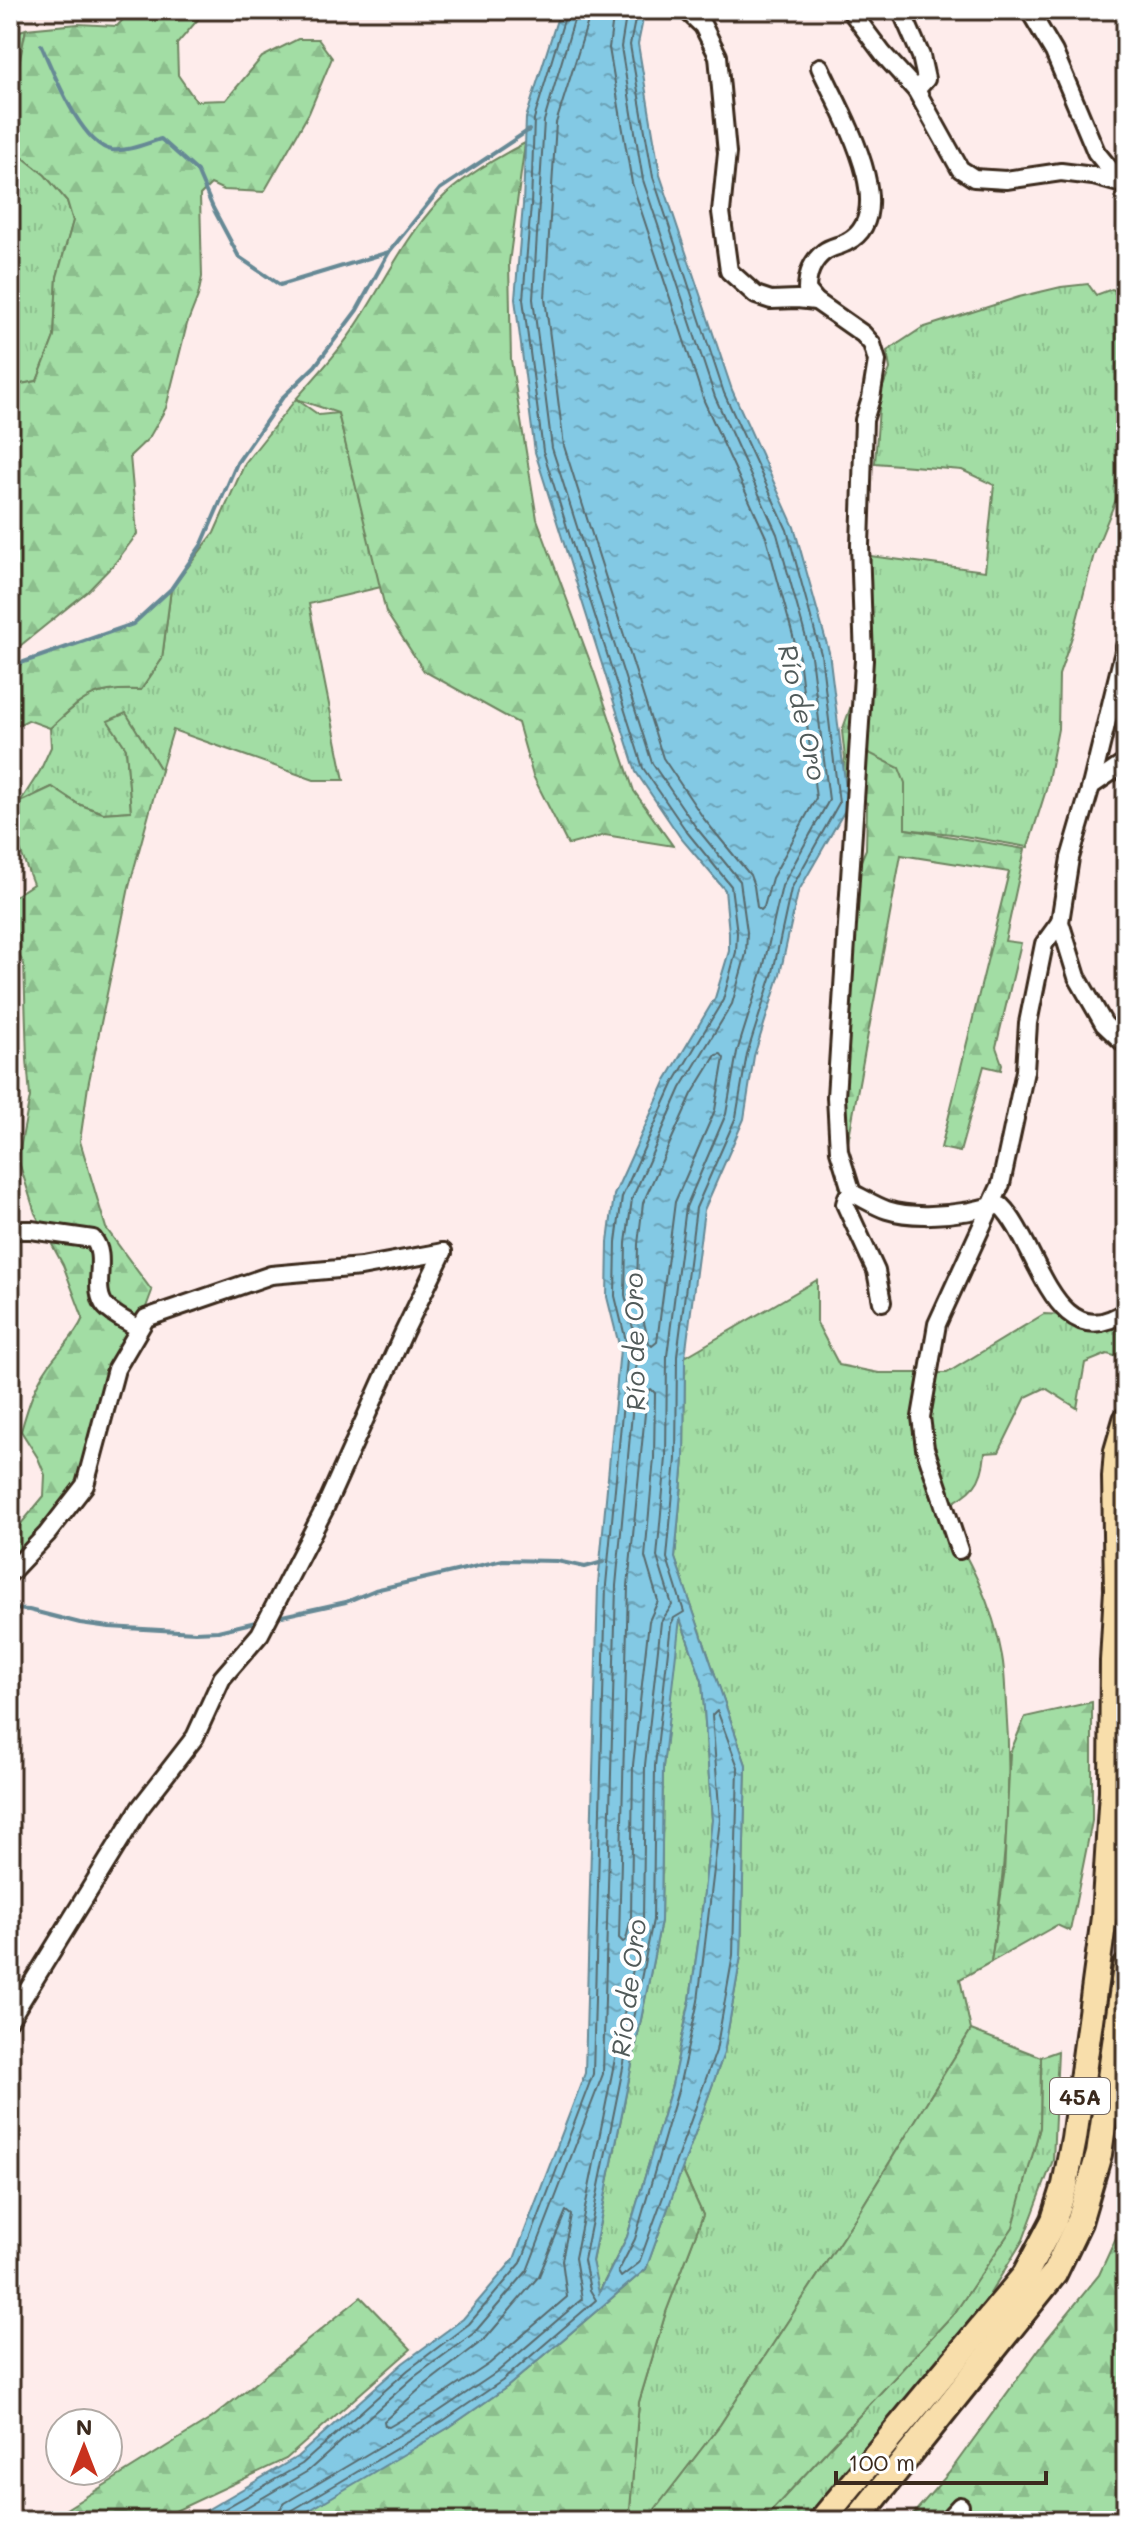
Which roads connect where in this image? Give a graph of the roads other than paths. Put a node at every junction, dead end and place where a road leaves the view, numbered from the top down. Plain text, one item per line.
1 (686, 10) edge
2 (850, 10) edge
3 (901, 10) edge
4 (1029, 10) edge
5 (820, 67) dead end
6 (916, 90) junction
7 (1124, 186) edge
8 (816, 301) junction
9 (1126, 643) edge
10 (1126, 762) edge
11 (1091, 786) junction
12 (1060, 922) junction
13 (1126, 1045) edge
14 (852, 1193) junction
15 (990, 1205) junction
16 (10, 1230) edge
17 (882, 1302) dead end
18 (1126, 1311) edge
19 (139, 1329) junction
20 (1126, 1420) edge
21 (1121, 1466) edge
22 (959, 1550) dead end
23 (10, 1573) edge
24 (1117, 1590) junction
25 (1126, 1618) edge
26 (1126, 1967) edge
27 (10, 2019) edge
28 (960, 2506) dead end
29 (821, 2521) edge
30 (856, 2521) edge
31 (946, 2521) edge

1 - 8 street
2 - 6 street
3 - 6 street
4 - 7 street
5 - 8 street
6 - 7 street
8 - 14 street
9 - 11 street
10 - 11 street
11 - 12 street
12 - 13 street
12 - 15 street
14 - 15 street
14 - 17 street
15 - 18 street
15 - 22 street
16 - 19 street
19 - 23 street
19 - 27 street
20 - 21 highway, 45A
21 - 24 highway, 45A
24 - 25 highway, 45A
24 - 29 highway, 45A
26 - 30 highway, 45A
28 - 31 street

